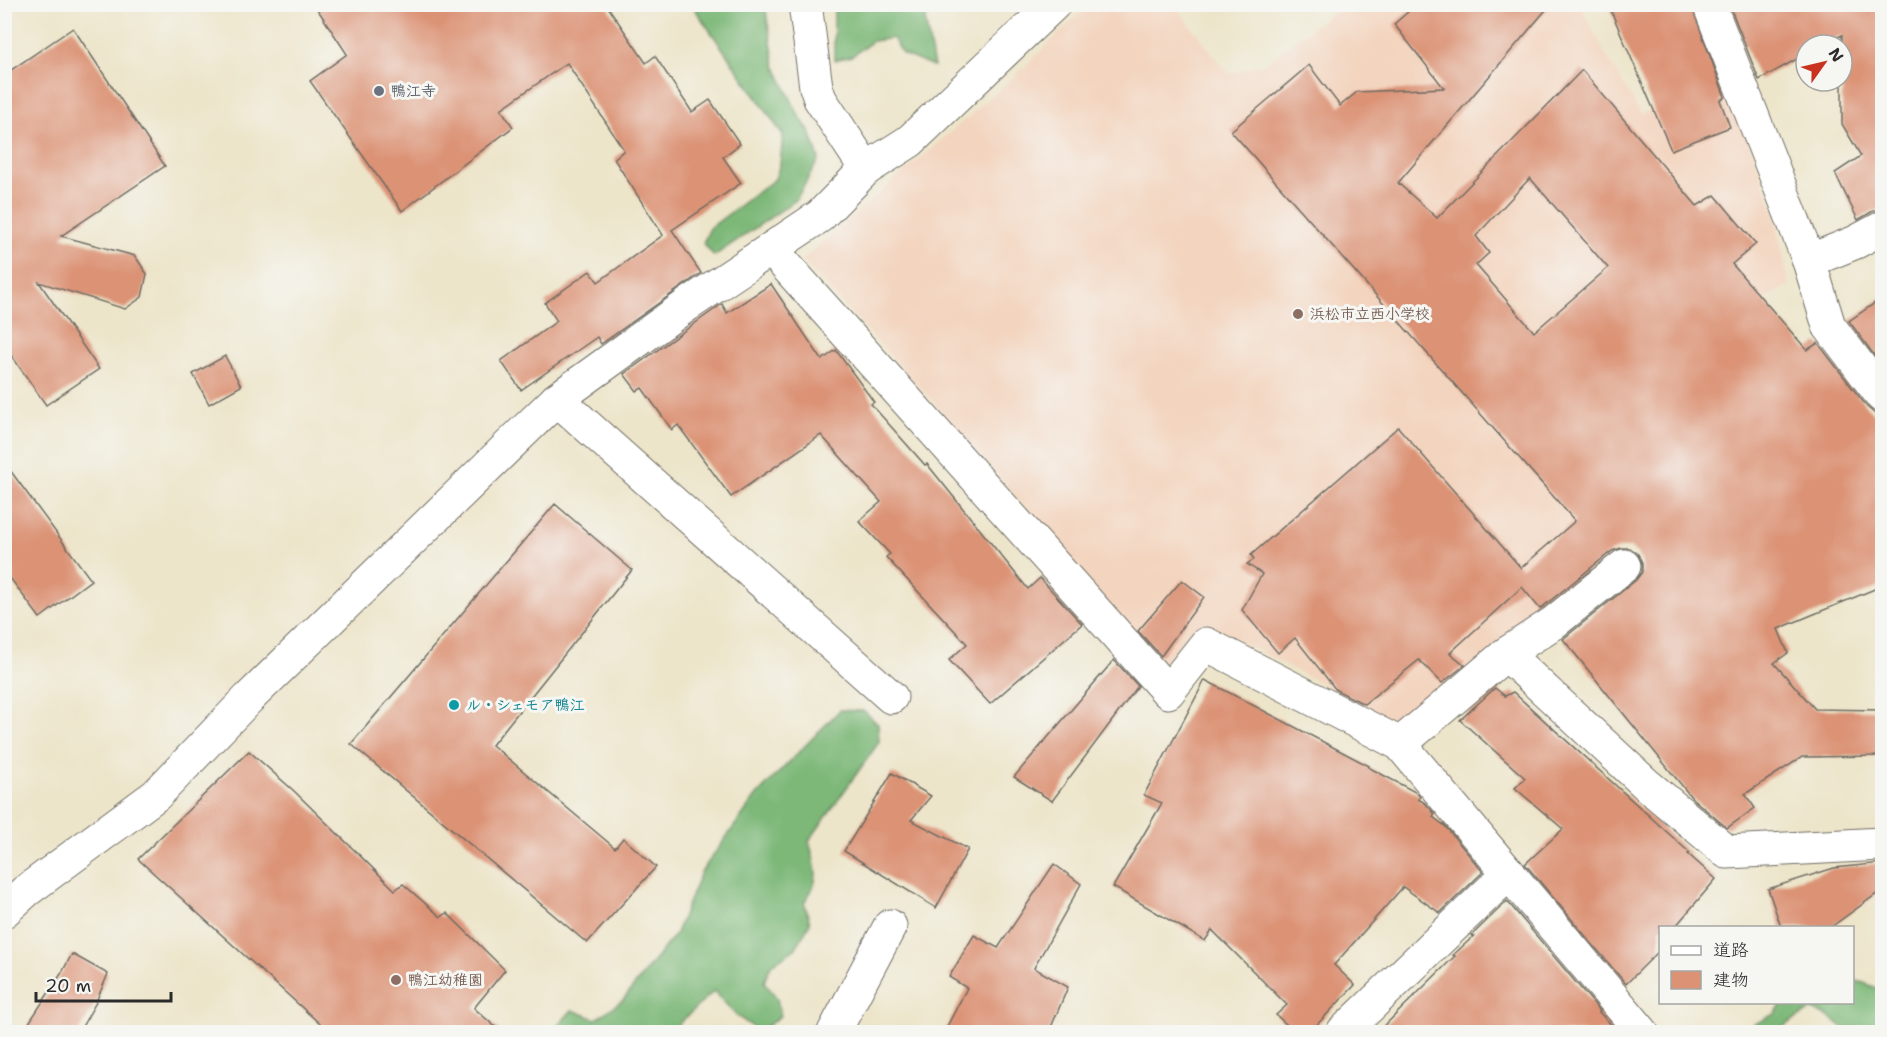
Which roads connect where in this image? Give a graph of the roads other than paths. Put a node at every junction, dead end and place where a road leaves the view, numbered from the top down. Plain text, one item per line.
1 (805, 4) edge
2 (1054, 4) edge
3 (1709, 4) edge
4 (866, 169) junction
5 (1882, 228) edge
6 (771, 249) junction
7 (1809, 261) junction
8 (1871, 361) edge
9 (1882, 396) edge
10 (557, 399) junction
11 (1624, 566) dead end
12 (1506, 654) junction
13 (891, 697) dead end
14 (1400, 744) junction
15 (1882, 844) edge
16 (1509, 873) junction
17 (4, 911) edge
18 (890, 926) dead end
19 (834, 1032) edge
20 (1343, 1032) edge
21 (1642, 1032) edge

1 - 4 street
2 - 4 street
3 - 7 street
4 - 6 street
5 - 7 street
6 - 10 street
6 - 14 street
7 - 8 street
8 - 9 street
10 - 13 street
10 - 17 street
11 - 12 street
12 - 14 street
12 - 15 street
14 - 16 street
16 - 20 street
16 - 21 street
18 - 19 street

